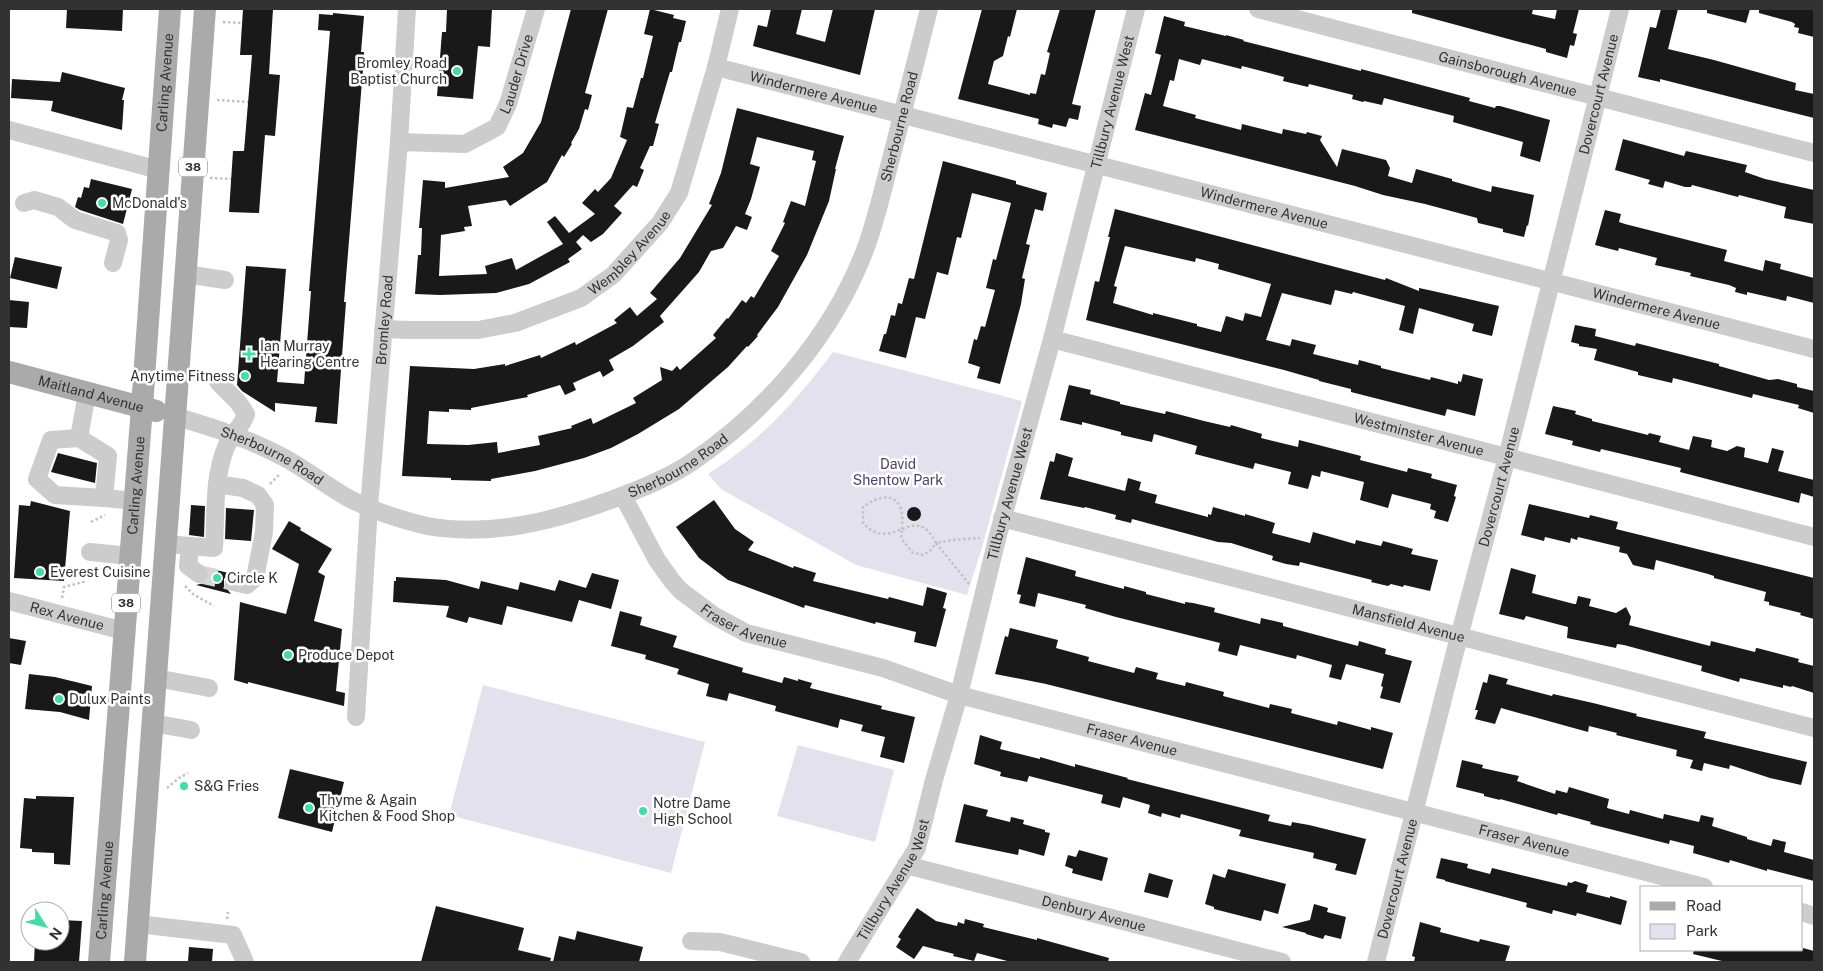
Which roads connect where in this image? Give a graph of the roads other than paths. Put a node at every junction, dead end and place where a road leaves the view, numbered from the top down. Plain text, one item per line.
1 (170, 9) edge
2 (407, 9) edge
3 (536, 9) edge
4 (730, 9) edge
5 (930, 9) edge
6 (1136, 9) edge
7 (1258, 9) edge
8 (1620, 9) edge
9 (211, 15) edge
10 (716, 67) junction
11 (1597, 97) junction
12 (902, 115) junction
13 (9, 130) edge
14 (399, 142) junction
15 (1814, 152) edge
16 (1095, 164) junction
17 (159, 170) junction
18 (24, 203) dead end
19 (113, 263) dead end
20 (185, 274) junction
21 (225, 280) dead end
22 (1551, 281) junction
23 (383, 328) junction
24 (1052, 339) junction
25 (1814, 349) edge
26 (9, 372) edge
27 (87, 393) junction
28 (142, 407) junction
29 (174, 416) junction
30 (233, 434) junction
31 (79, 438) junction
32 (1507, 457) junction
33 (217, 484) junction
34 (623, 496) junction
35 (104, 498) junction
36 (135, 501) junction
37 (369, 507) junction
38 (1002, 518) junction
39 (1814, 537) edge
40 (165, 544) junction
41 (190, 547) junction
42 (90, 552) dead end
43 (130, 556) junction
44 (199, 574) dead end
45 (234, 582) tunnel mouth
46 (9, 601) edge
47 (124, 631) junction
48 (1459, 636) junction
49 (156, 678) junction
50 (209, 688) dead end
51 (959, 695) junction
52 (356, 717) dead end
53 (153, 723) junction
54 (1814, 728) edge
55 (191, 730) dead end
56 (1414, 812) junction
57 (906, 865) junction
58 (1700, 886) edge
59 (138, 924) junction
60 (691, 941) dead end
61 (99, 962) edge
62 (135, 962) edge
63 (245, 962) edge
64 (800, 962) edge
65 (847, 962) edge
66 (1282, 962) edge
67 (1376, 962) edge

1 - 17 main road, Carling Avenue / 38
2 - 14 street, Bromley Road
3 - 14 street, Lauder Drive
4 - 10 street, Wembley Avenue
5 - 12 street, Sherbourne Road
6 - 16 street, Tillbury Avenue West
7 - 11 street, Gainsborough Avenue
8 - 11 street, Dovercourt Avenue
9 - 20 main road, 38
10 - 12 street, Windermere Avenue
10 - 23 street, Wembley Avenue
11 - 15 street, Gainsborough Avenue
11 - 22 street, Dovercourt Avenue
12 - 16 street, Windermere Avenue
12 - 34 street, Sherbourne Road
13 - 17 street
14 - 23 street, Bromley Road
16 - 22 street, Windermere Avenue
16 - 24 street, Tillbury Avenue West
17 - 28 main road, Carling Avenue / 38
18 - 19 street
20 - 21 street
20 - 29 main road, 38
22 - 25 street, Windermere Avenue
22 - 32 street, Dovercourt Avenue
23 - 37 street, Bromley Road
24 - 32 street, Westminster Avenue
24 - 38 street, Tillbury Avenue West
26 - 27 main road, Maitland Avenue
27 - 28 main road, Maitland Avenue
27 - 31 street
28 - 29 main road, Maitland Avenue
28 - 36 main road, Carling Avenue / 38
29 - 30 street, Sherbourne Road
29 - 40 main road, 38
30 - 33 street
30 - 37 street, Sherbourne Road
31 - 35 street
31 - 35 street
32 - 39 street, Westminster Avenue
32 - 48 street, Dovercourt Avenue
33 - 41 street
33 - 45 street
34 - 37 street, Sherbourne Road
34 - 51 street, Fraser Avenue
35 - 36 street
36 - 43 main road, Carling Avenue / 38
37 - 52 street, Bromley Road
38 - 48 street, Mansfield Avenue
38 - 51 street, Tillbury Avenue West
40 - 41 street
40 - 49 main road, 38
41 - 44 street
42 - 43 street
43 - 47 main road, Carling Avenue / 38
46 - 47 street, Rex Avenue
47 - 61 main road, Carling Avenue / 38
48 - 54 street, Mansfield Avenue
48 - 56 street, Dovercourt Avenue
49 - 50 street
49 - 53 main road, 38
51 - 56 street, Fraser Avenue
51 - 57 street, Tillbury Avenue West
53 - 55 street
53 - 59 main road, 38
56 - 58 street, Fraser Avenue
56 - 67 street, Dovercourt Avenue
57 - 65 street, Tillbury Avenue West
57 - 66 street, Denbury Avenue
59 - 62 main road, 38
59 - 63 street
60 - 64 street

